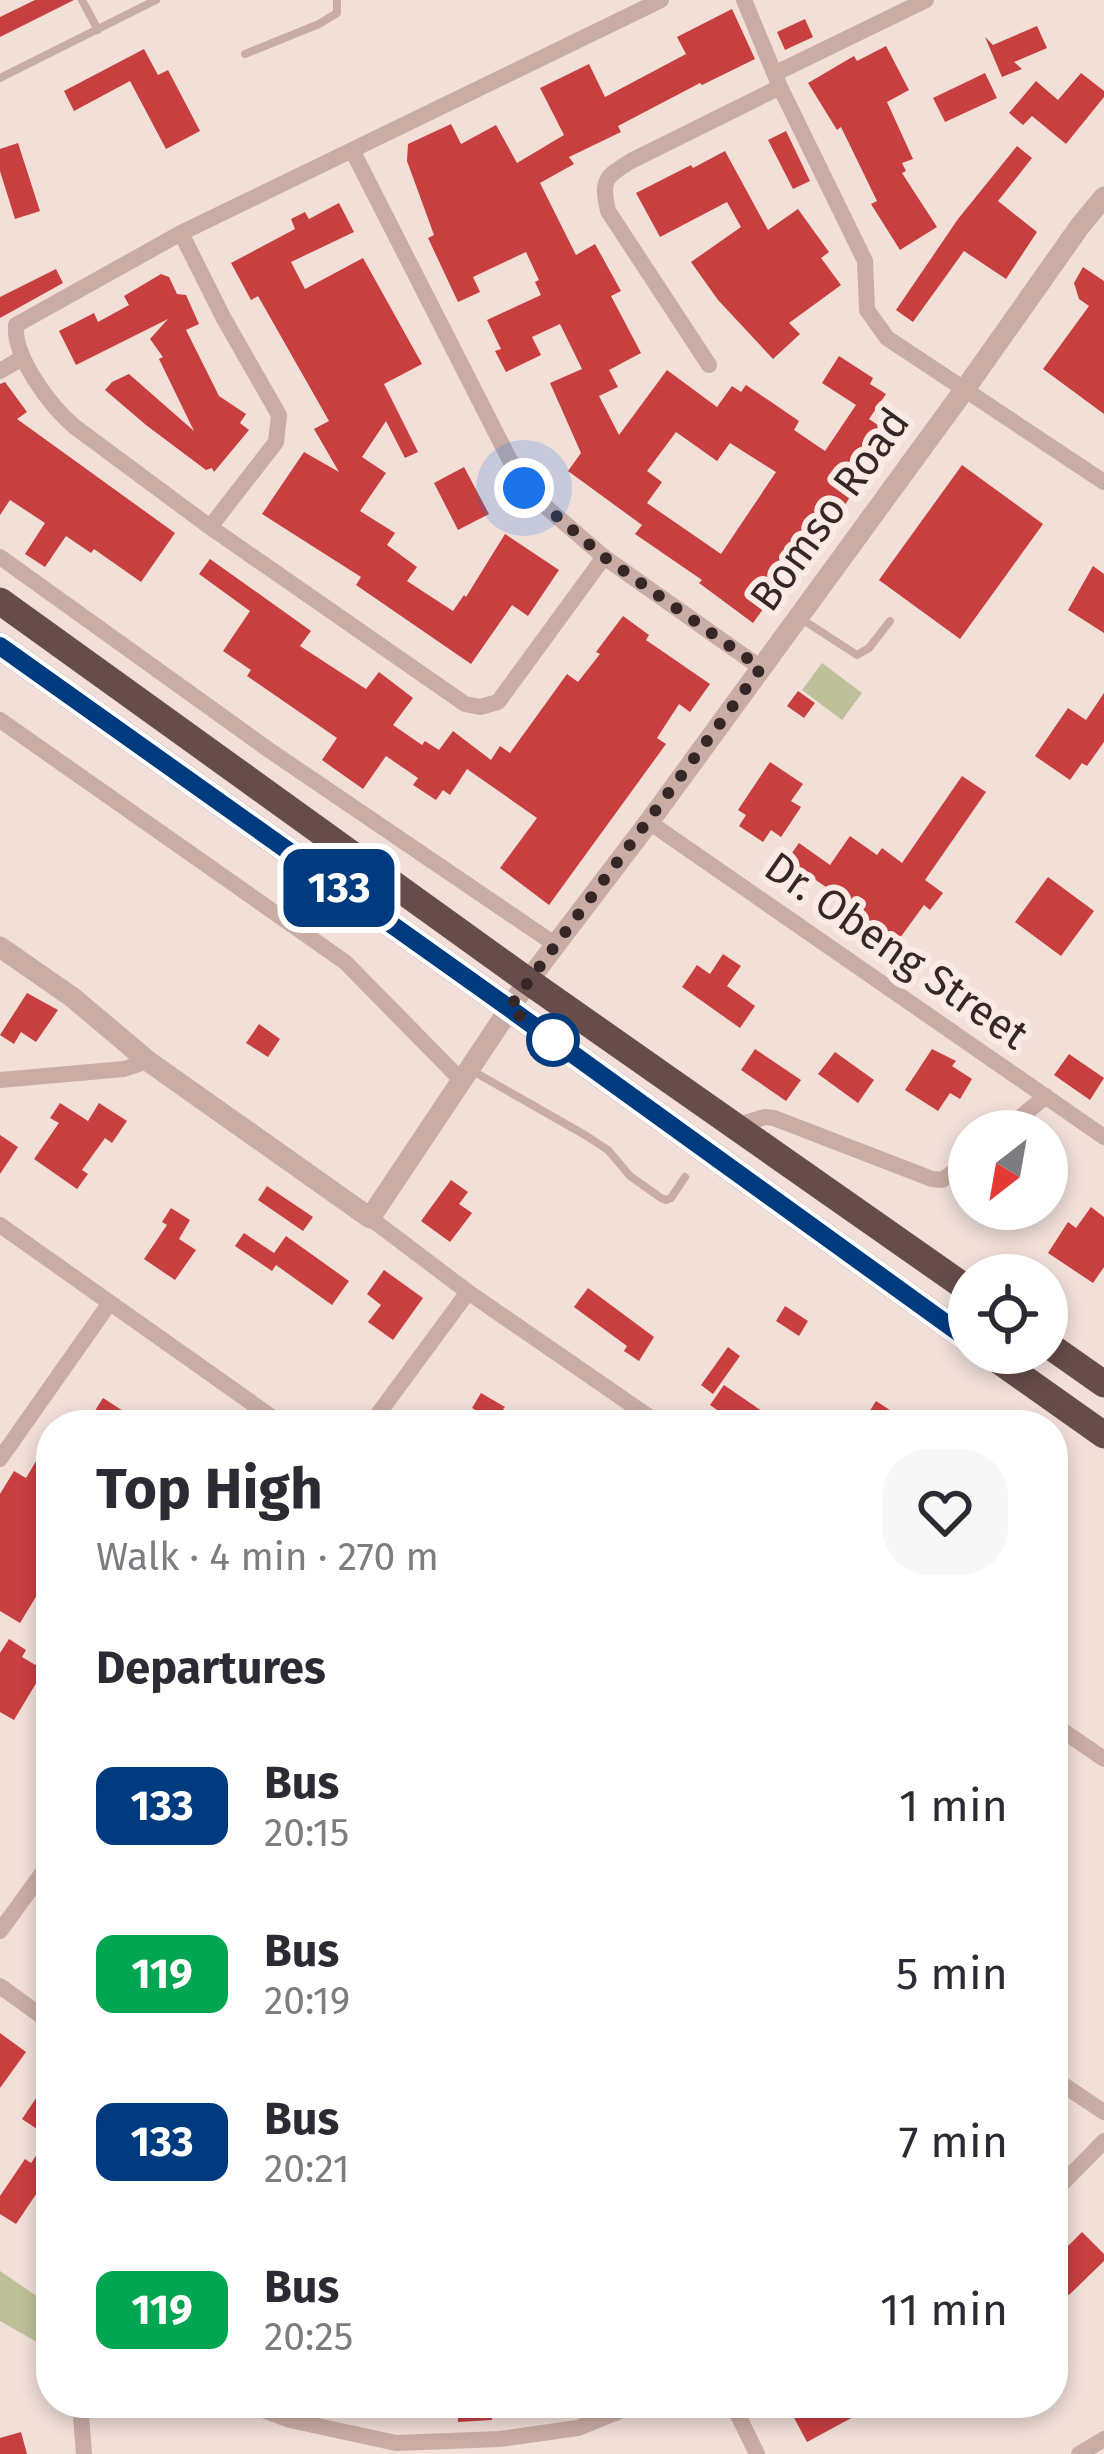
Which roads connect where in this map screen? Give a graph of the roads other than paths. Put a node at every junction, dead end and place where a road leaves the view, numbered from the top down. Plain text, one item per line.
1 (82, 0) edge
2 (155, 0) edge
3 (337, 0) edge
4 (662, 0) edge
5 (744, 0) edge
6 (926, 0) edge
7 (98, 30) junction
8 (245, 54) dead end
9 (0, 77) edge
10 (778, 80) junction
11 (352, 150) junction
12 (1104, 197) edge
13 (181, 233) junction
14 (22, 358) junction
15 (709, 365) dead end
16 (0, 370) edge
17 (965, 389) junction
18 (1104, 482) edge
19 (210, 527) junction
20 (0, 557) edge
21 (604, 557) junction
22 (0, 601) edge
23 (798, 617) junction
24 (890, 621) dead end
25 (0, 646) edge
26 (761, 668) junction
27 (0, 719) edge
28 (650, 821) junction
29 (556, 945) junction
30 (0, 946) edge
31 (528, 981) junction
32 (509, 1008) junction
33 (148, 1061) junction
34 (466, 1075) junction
35 (0, 1081) edge
36 (1046, 1096) junction
37 (1029, 1110) edge
38 (734, 1126) junction
39 (1104, 1137) edge
40 (948, 1176) edge
41 (686, 1177) dead end
42 (370, 1218) junction
43 (0, 1225) edge
44 (948, 1275) edge
45 (468, 1292) junction
46 (109, 1304) junction
47 (948, 1325) edge
48 (1068, 1359) edge
49 (1018, 1374) edge
50 (1104, 1384) edge
51 (638, 1408) joint
52 (261, 1410) edge
53 (381, 1410) edge
54 (641, 1410) edge
55 (1104, 1435) edge
56 (0, 1459) edge
57 (1068, 1734) edge
58 (1104, 1759) edge
59 (36, 1882) edge
60 (0, 1931) edge
61 (0, 1986) edge
62 (36, 2013) edge
63 (1068, 2088) edge
64 (1104, 2112) edge
65 (1104, 2140) edge
66 (1068, 2177) edge
67 (81, 2418) edge
68 (285, 2418) edge
69 (602, 2418) edge
70 (739, 2418) edge
71 (1104, 2439) edge
72 (84, 2454) edge
73 (757, 2454) edge
74 (1079, 2454) edge

1 - 7 lane
2 - 7 lane
3 - 8 lane
4 - 11 street
5 - 10 street
6 - 10 street
7 - 9 lane
10 - 15 street
10 - 17 street
11 - 13 street
11 - 21 street
12 - 17 street, Bomso Road
13 - 14 street
13 - 19 street
14 - 16 street
14 - 19 street
17 - 18 street
17 - 23 street, Bomso Road
19 - 21 street
20 - 29 street
21 - 26 street
22 - 31 highway
23 - 24 lane
23 - 26 street, Bomso Road
25 - 32 highway
26 - 28 street, Bomso Road
27 - 34 street
28 - 29 street, Bomso Road
28 - 36 street, Dr. Obeng Street
29 - 31 street, Bomso Road
30 - 33 street
31 - 32 street, Bomso Road
31 - 38 highway
32 - 34 street, Bomso Road
32 - 47 highway
33 - 35 street
33 - 42 street
34 - 41 lane
34 - 42 street, Bomso Road
36 - 37 street
36 - 39 street, Dr. Obeng Street
38 - 40 street
38 - 44 highway
42 - 45 street
43 - 46 street
45 - 51 street
45 - 53 street
46 - 52 street
46 - 56 street
48 - 50 highway
49 - 55 highway
51 - 54 street
57 - 58 street
59 - 60 street
61 - 62 street
63 - 64 street
65 - 66 street
67 - 72 street
68 - 69 street
70 - 73 street
71 - 74 street

